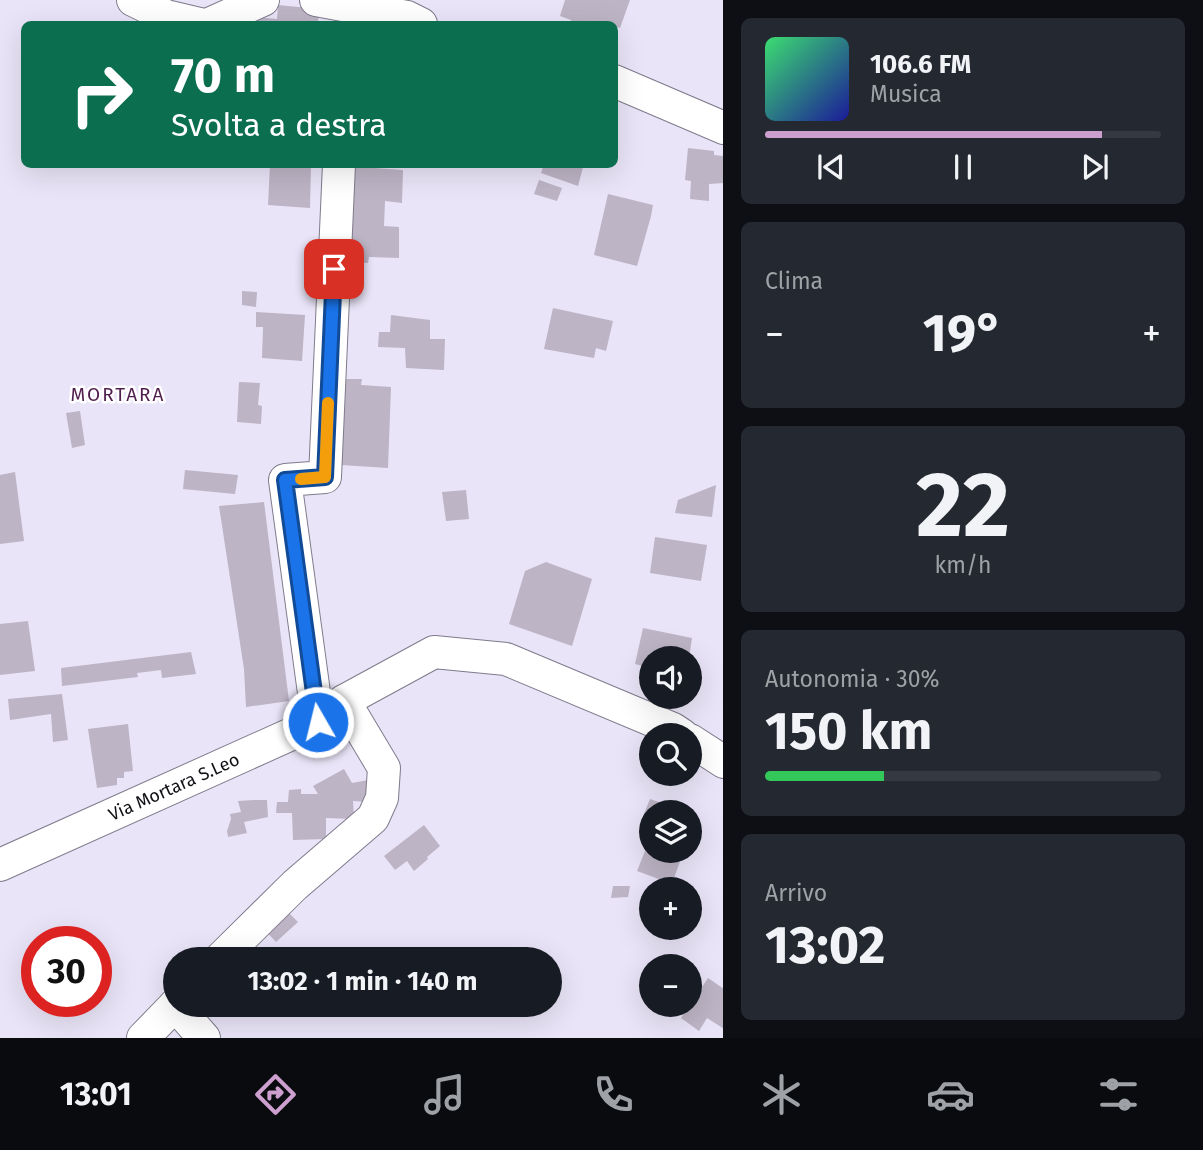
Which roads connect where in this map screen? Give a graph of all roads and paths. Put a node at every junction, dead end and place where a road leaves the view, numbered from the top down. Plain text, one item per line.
1 (134, 0) edge
2 (263, 0) edge
3 (336, 10) edge
4 (187, 21) edge
5 (216, 21) edge
6 (415, 21) edge
7 (618, 83) edge
8 (723, 128) edge
9 (339, 168) edge
10 (344, 701) junction
11 (318, 722) junction
12 (659, 723) edge
13 (702, 748) edge
14 (723, 762) edge
15 (0, 865) edge
16 (232, 947) edge
17 (164, 1017) edge
18 (186, 1017) edge
19 (143, 1038) edge
20 (204, 1038) edge

1 - 4 street
2 - 5 street
3 - 6 street
7 - 8 street
9 - 11 street
10 - 11 street, Via Mortara S.Leo
10 - 12 street, Via Mortara S.Leo
10 - 16 street
11 - 15 street, Via Mortara S.Leo
13 - 14 street
17 - 19 street
18 - 20 street

